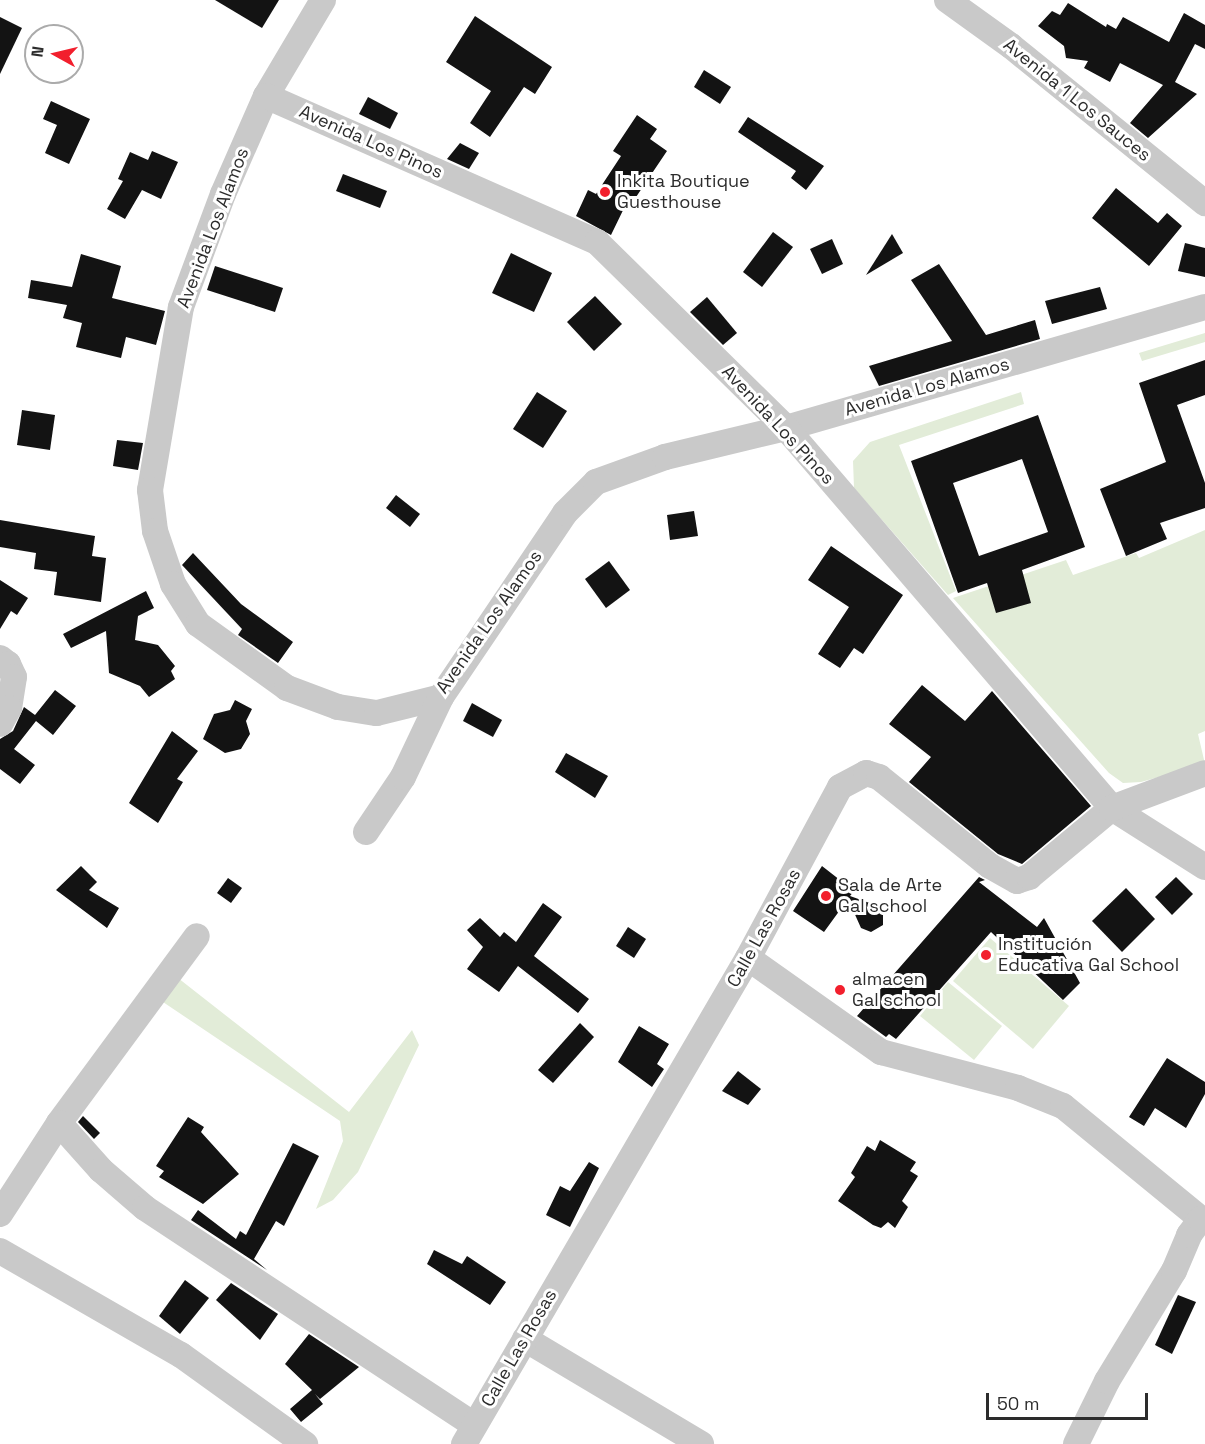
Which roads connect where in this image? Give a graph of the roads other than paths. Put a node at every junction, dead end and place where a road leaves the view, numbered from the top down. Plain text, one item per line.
1 (323, 0) edge
2 (946, 0) edge
3 (266, 96) junction
4 (1205, 203) edge
5 (1205, 307) edge
6 (786, 428) junction
7 (0, 658) edge
8 (441, 697) junction
9 (0, 724) edge
10 (1205, 773) edge
11 (1112, 808) junction
12 (366, 832) dead end
13 (1205, 867) edge
14 (197, 936) dead end
15 (748, 958) junction
16 (59, 1123) junction
17 (0, 1214) edge
18 (1203, 1220) edge
19 (0, 1251) edge
20 (525, 1339) junction
21 (469, 1434) edge
22 (305, 1444) edge
23 (701, 1444) edge
24 (1076, 1444) edge

1 - 3 street, Avenida Los Alamos
2 - 4 street, Avenida 1 Los Sauces
3 - 6 street, Avenida Los Pinos
3 - 8 street, Avenida Los Alamos
5 - 6 street, Avenida Los Alamos
6 - 8 street, Avenida Los Alamos
6 - 11 street, Avenida Los Pinos
7 - 9 street
8 - 12 street
10 - 11 street, Calle Las Rosas
11 - 13 street, Avenida Los Pinos
11 - 15 street, Calle Las Rosas
14 - 16 street
15 - 18 street
15 - 20 street, Calle Las Rosas
16 - 17 street
16 - 21 street
18 - 24 street
19 - 22 street
20 - 21 street, Calle Las Rosas
20 - 23 street

